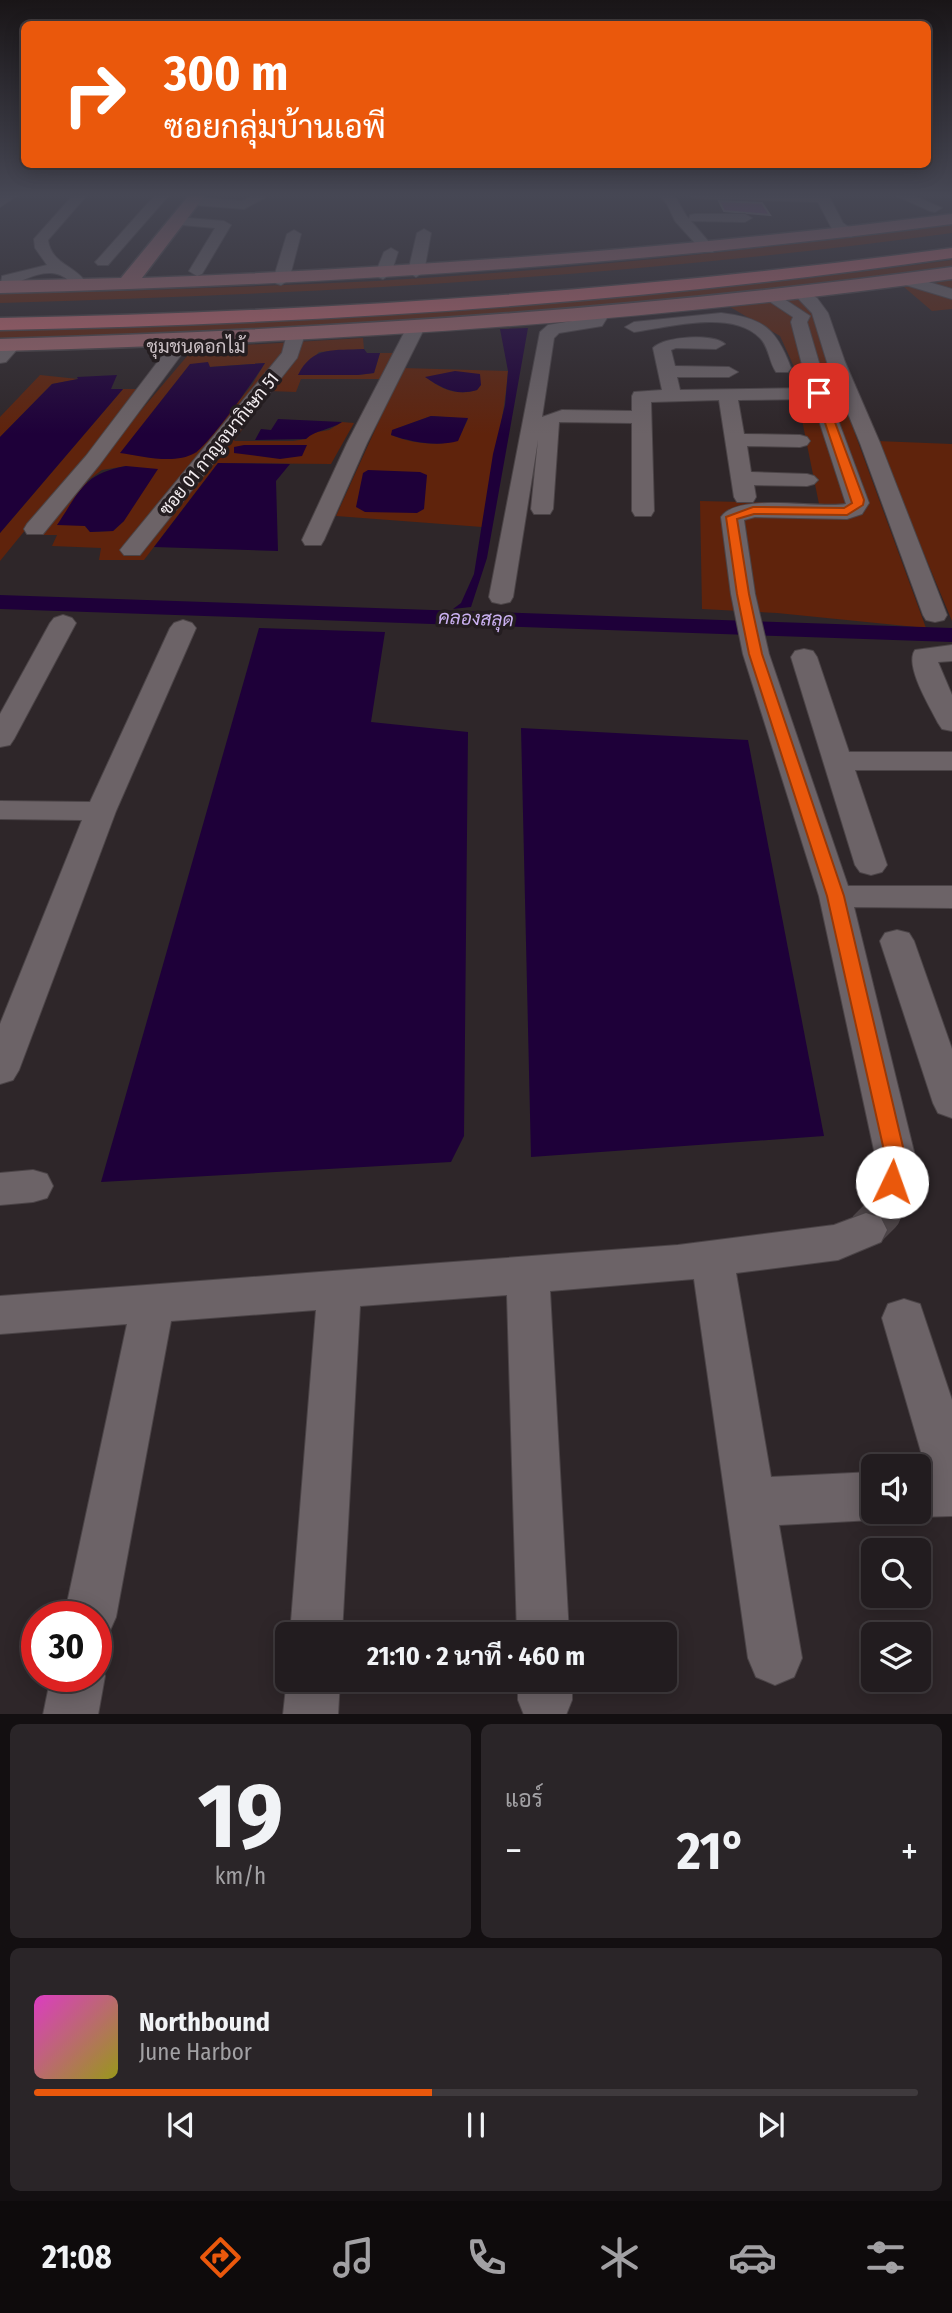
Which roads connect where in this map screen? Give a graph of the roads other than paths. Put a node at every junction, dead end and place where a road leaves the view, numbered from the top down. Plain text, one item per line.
1 (20, 274) edge
2 (72, 274) edge
3 (135, 274) edge
4 (283, 274) edge
5 (383, 274) edge
6 (644, 274) edge
7 (785, 274) edge
8 (945, 274) edge
9 (281, 280) junction
10 (905, 280) junction
11 (126, 285) junction
12 (0, 286) edge
13 (74, 286) junction
14 (801, 293) junction
15 (952, 294) edge
16 (763, 297) junction
17 (0, 310) edge
18 (596, 313) junction
19 (635, 318) junction
20 (0, 324) edge
21 (416, 327) junction
22 (801, 328) junction
23 (296, 334) junction
24 (768, 337) junction
25 (184, 339) junction
26 (716, 344) dead end
27 (4, 349) edge
28 (782, 368) dead end
29 (667, 371) junction
30 (729, 372) dead end
31 (819, 393) junction
32 (672, 394) junction
33 (729, 400) junction
34 (791, 407) dead end
35 (640, 417) junction
36 (735, 440) junction
37 (800, 441) dead end
38 (807, 480) dead end
39 (542, 509) dead end
40 (643, 512) dead end
41 (34, 529) dead end
42 (313, 540) dead end
43 (132, 550) dead end
44 (501, 597) dead end
45 (935, 615) dead end
46 (63, 623) dead end
47 (183, 628) dead end
48 (952, 653) edge
49 (804, 657) dead end
50 (952, 723) edge
51 (0, 739) edge
52 (838, 761) junction
53 (952, 761) edge
54 (0, 810) edge
55 (101, 811) junction
56 (871, 865) dead end
57 (835, 896) junction
58 (952, 897) edge
59 (897, 941) dead end
60 (0, 1070) edge
61 (952, 1103) edge
62 (892, 1182) tunnel mouth
63 (866, 1230) tunnel mouth
64 (712, 1259) junction
65 (528, 1275) junction
66 (339, 1289) junction
67 (153, 1303) junction
68 (0, 1315) edge
69 (904, 1318) dead end
70 (952, 1476) edge
71 (952, 1492) edge
72 (931, 1493) edge
73 (861, 1497) edge
74 (751, 1502) junction
75 (93, 1601) edge
76 (317, 1622) edge
77 (542, 1622) edge
78 (775, 1658) dead end
79 (75, 1692) edge
80 (312, 1692) edge
81 (70, 1714) edge
82 (310, 1714) edge

1 - 12 street
2 - 13 street
3 - 11 main road
4 - 9 street
5 - 9 main road
6 - 17 highway
7 - 20 highway
8 - 10 main road
9 - 11 main road
10 - 14 main road
10 - 15 street
11 - 13 main road
12 - 13 main road
14 - 16 main road
14 - 45 street
16 - 19 main road
16 - 22 street
18 - 19 main road
18 - 21 main road
18 - 44 street
19 - 24 street
21 - 23 main road
21 - 42 street
22 - 24 street
22 - 31 street
23 - 25 main road
23 - 43 street, ซอย 01 กาญจนากิเษก 51
24 - 28 street
25 - 27 main road
25 - 41 street
26 - 29 street
29 - 30 street
29 - 32 street
31 - 33 street
31 - 57 street
32 - 33 street
32 - 35 street
33 - 34 street
33 - 36 street
35 - 39 street
35 - 40 street
36 - 37 street
36 - 38 street
46 - 51 street
47 - 55 street
48 - 50 street
49 - 52 street
52 - 53 street
52 - 56 street
54 - 55 street
55 - 60 street
57 - 58 street
57 - 62 street
59 - 61 street
63 - 64 street
64 - 65 street
64 - 74 street
65 - 66 street
65 - 77 street
66 - 67 street
66 - 76 street
67 - 68 street
67 - 75 street
69 - 70 street
71 - 72 street
73 - 74 street
74 - 78 street
79 - 81 street
80 - 82 street

